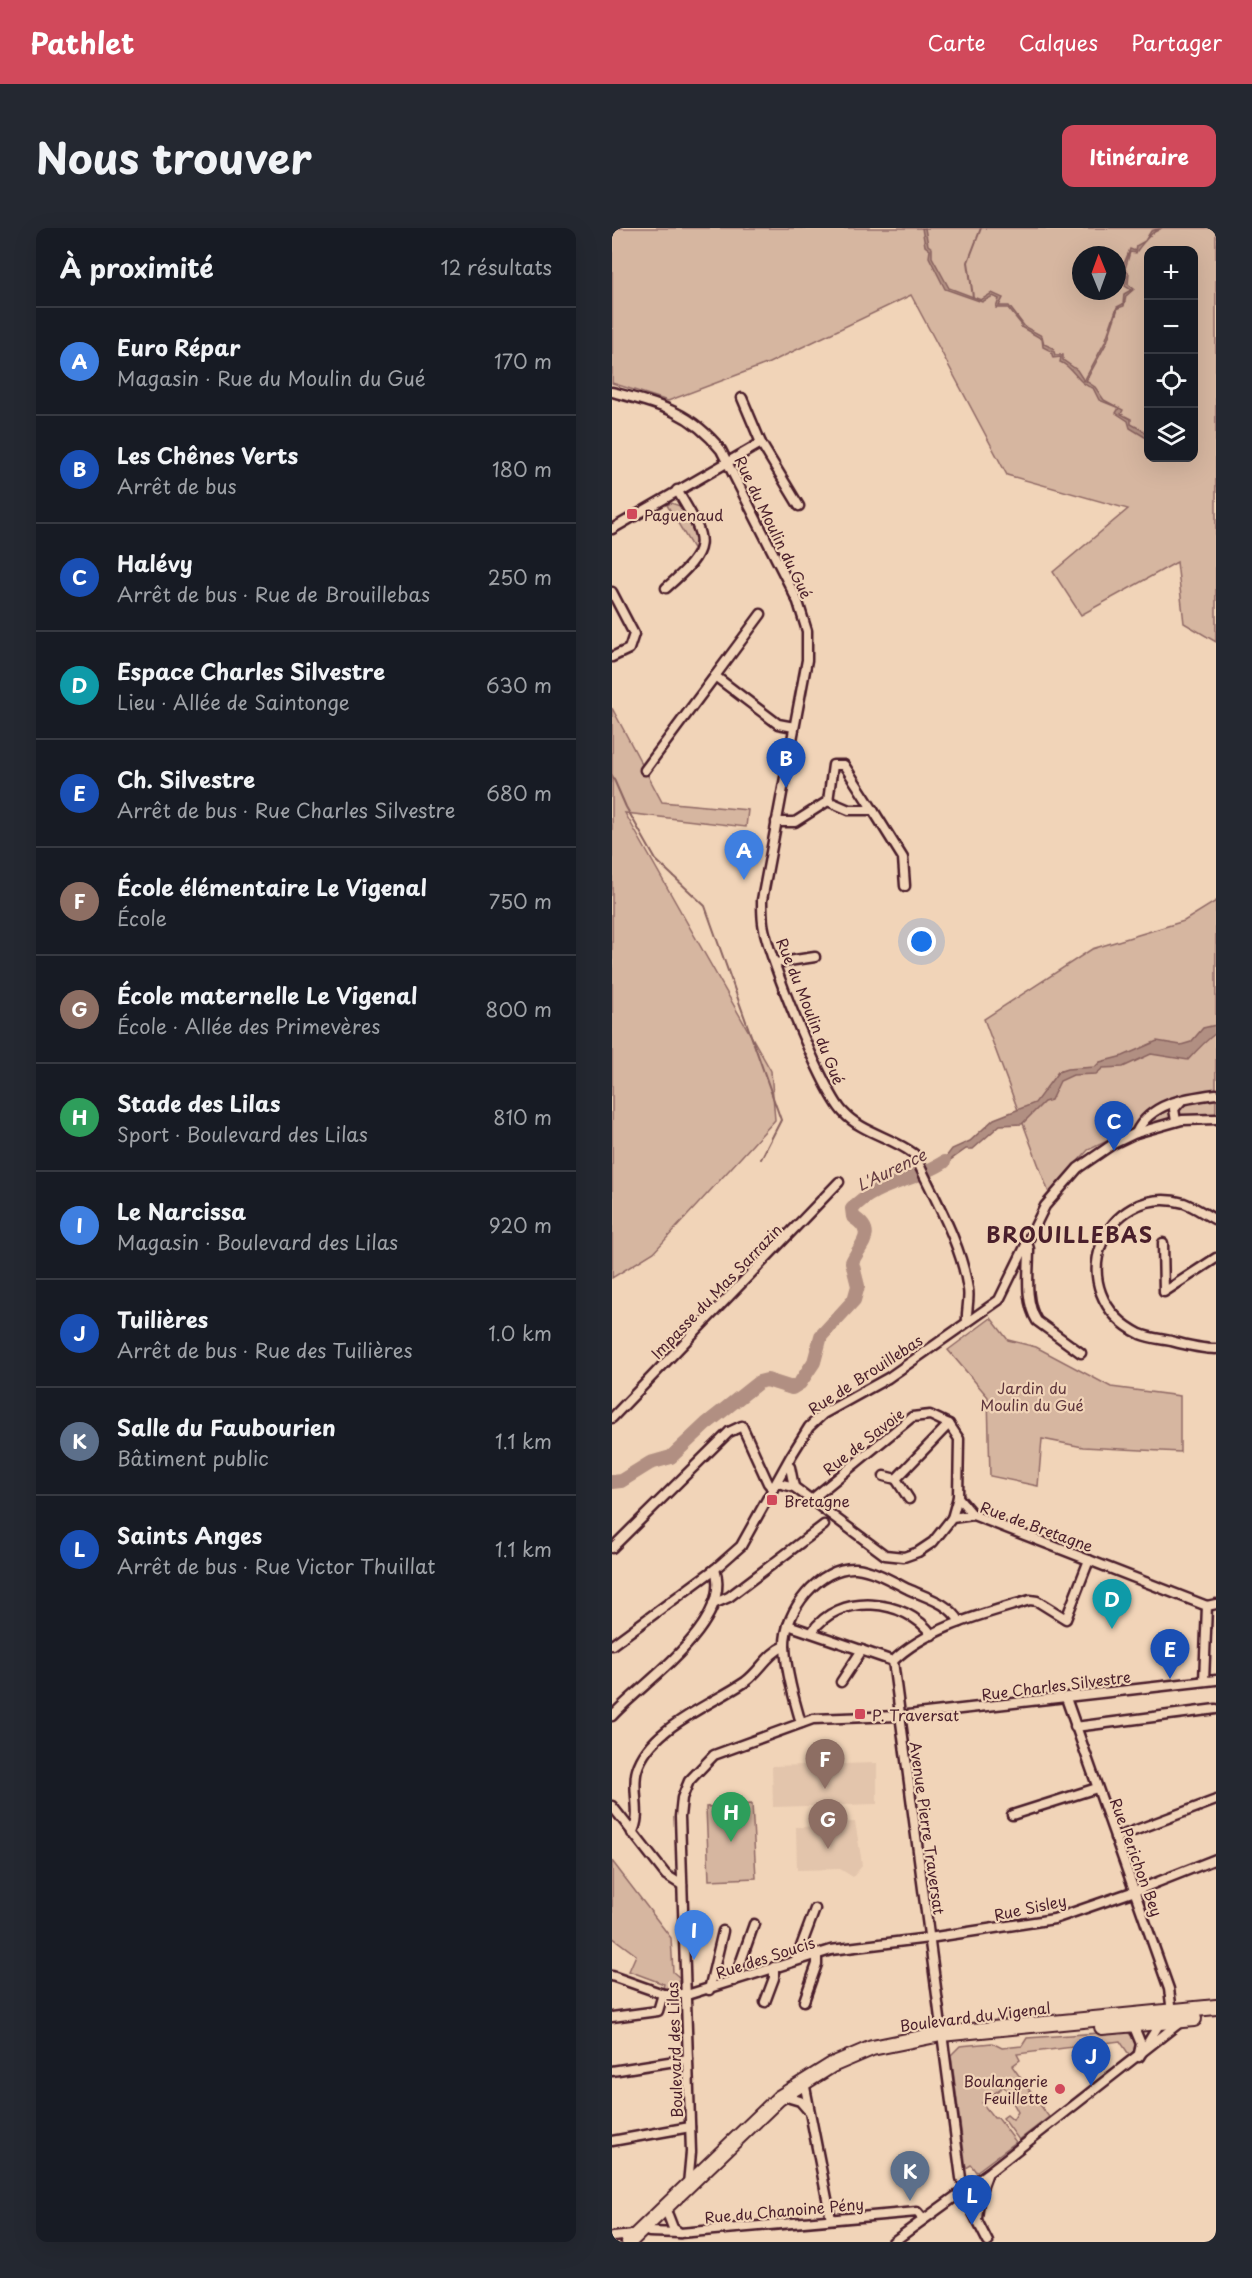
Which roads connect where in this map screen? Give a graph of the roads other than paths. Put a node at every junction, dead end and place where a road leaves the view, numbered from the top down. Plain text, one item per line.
1 (612, 392) edge
2 (742, 398) dead end
3 (761, 443) junction
4 (726, 462) junction
5 (677, 490) junction
6 (799, 506) dead end
7 (612, 529) edge
8 (666, 588) dead end
9 (612, 592) edge
10 (760, 614) dead end
11 (612, 657) edge
12 (715, 676) junction
13 (794, 727) junction
14 (645, 770) dead end
15 (828, 801) junction
16 (873, 810) junction
17 (776, 822) junction
18 (905, 886) dead end
19 (815, 957) dead end
20 (775, 963) junction
21 (1216, 1094) edge
22 (1183, 1098) junction
23 (1165, 1105) junction
24 (1216, 1119) edge
25 (1176, 1122) junction
26 (1166, 1124) junction
27 (1136, 1133) junction
28 (839, 1182) dead end
29 (1216, 1220) edge
30 (1027, 1242) junction
31 (1163, 1243) dead end
32 (1216, 1258) edge
33 (967, 1322) junction
34 (1216, 1349) edge
35 (1081, 1353) dead end
36 (612, 1418) edge
37 (949, 1424) junction
38 (787, 1465) junction
39 (884, 1476) dead end
40 (896, 1479) junction
41 (775, 1486) junction
42 (794, 1487) junction
43 (958, 1497) junction
44 (812, 1499) junction
45 (909, 1499) dead end
46 (973, 1515) junction
47 (952, 1518) junction
48 (824, 1526) dead end
49 (612, 1548) edge
50 (1089, 1560) junction
51 (715, 1569) junction
52 (713, 1604) junction
53 (1212, 1605) edge
54 (960, 1622) junction
55 (788, 1625) junction
56 (812, 1632) junction
57 (932, 1635) junction
58 (612, 1645) edge
59 (785, 1646) junction
60 (862, 1650) junction
61 (893, 1661) junction
62 (1216, 1680) edge
63 (1204, 1681) junction
64 (841, 1682) dead end
65 (1066, 1698) junction
66 (1216, 1709) edge
67 (612, 1716) edge
68 (899, 1716) junction
69 (801, 1723) junction
70 (1075, 1727) junction
71 (1097, 1788) junction
72 (1216, 1800) edge
73 (612, 1806) edge
74 (1012, 1815) dead end
75 (632, 1833) junction
76 (1115, 1838) junction
77 (1216, 1859) edge
78 (682, 1885) junction
79 (1134, 1891) junction
80 (815, 1909) dead end
81 (754, 1924) dead end
82 (723, 1931) dead end
83 (929, 1938) junction
84 (817, 1953) junction
85 (796, 1960) junction
86 (774, 1967) junction
87 (612, 1976) edge
88 (734, 1981) junction
89 (709, 1990) junction
90 (663, 1994) junction
91 (686, 1995) junction
92 (804, 2001) dead end
93 (765, 2002) dead end
94 (1216, 2007) edge
95 (1177, 2016) junction
96 (1216, 2016) edge
97 (612, 2017) edge
98 (1160, 2023) junction
99 (1125, 2025) junction
100 (941, 2038) junction
101 (1139, 2057) junction
102 (688, 2059) junction
103 (612, 2071) edge
104 (805, 2087) junction
105 (790, 2098) junction
106 (809, 2112) junction
107 (690, 2127) junction
108 (612, 2141) edge
109 (691, 2152) junction
110 (709, 2164) junction
111 (989, 2172) junction
112 (688, 2184) junction
113 (966, 2188) junction
114 (668, 2215) junction
115 (977, 2218) junction
116 (831, 2219) junction
117 (923, 2219) junction
118 (905, 2232) junction
119 (680, 2233) junction
120 (612, 2237) edge
121 (638, 2238) edge
122 (893, 2242) edge
123 (909, 2242) edge
124 (988, 2242) edge

1 - 4 street, Rue du Moulin du Gué
2 - 3 street
3 - 4 street
3 - 6 street
4 - 5 street
4 - 13 street, Rue du Moulin du Gué
5 - 7 street
5 - 8 street
9 - 11 street
10 - 12 street
12 - 13 street
12 - 14 street
13 - 17 street, Rue du Moulin du Gué
15 - 16 street
15 - 16 street
15 - 17 street
16 - 18 street
17 - 20 street, Rue du Moulin du Gué
19 - 20 street
20 - 33 street, Rue du Moulin du Gué
21 - 22 street
22 - 23 street
22 - 25 street
23 - 26 street
23 - 27 street
24 - 25 street
25 - 26 street
26 - 27 street
27 - 30 street, Rue de Brouillebas
28 - 36 street, Impasse du Mas Sarrazin
29 - 34 street
30 - 33 street, Rue de Brouillebas
30 - 35 street
31 - 32 street
33 - 38 street, Rue de Brouillebas
37 - 40 street
37 - 43 street
37 - 44 street, Rue de Savoie
38 - 41 street, Rue de Brouillebas
38 - 42 street
39 - 40 street
40 - 45 street
41 - 42 street
41 - 49 street
41 - 51 street, Rue de Brouillebas
42 - 44 street
43 - 46 street
43 - 47 street
44 - 47 street
46 - 47 street, Rue de Bretagne
46 - 50 street, Rue de Bretagne
48 - 52 street
50 - 53 street, Rue de Bretagne
50 - 54 street
51 - 52 street
51 - 58 street, Rue de Brouillebas
52 - 67 street
53 - 63 street
54 - 55 street
54 - 57 street
55 - 56 street
55 - 59 street
56 - 57 street
56 - 60 street
57 - 61 street
59 - 69 street
59 - 75 street
60 - 61 street
60 - 64 street
61 - 68 street, Avenue Pierre Traversat
62 - 63 street, Rue Charles Silvestre
63 - 65 street, Rue Charles Silvestre
65 - 68 street, Rue Charles Silvestre
65 - 70 street, Rue Perichon Bey
66 - 70 street
68 - 69 street, Boulevard des Lilas
68 - 83 street, Avenue Pierre Traversat
69 - 78 street, Boulevard des Lilas
70 - 71 street, Rue Perichon Bey
71 - 74 street
71 - 76 street, Rue Perichon Bey
72 - 76 street
73 - 75 street
75 - 78 street
76 - 79 street, Rue Perichon Bey
77 - 79 street, Rue Sisley
78 - 91 street, Boulevard des Lilas
79 - 83 street, Rue Sisley
79 - 95 street, Rue Perichon Bey
80 - 85 street
81 - 88 street
82 - 89 street
83 - 84 street, Rue des Soucis
83 - 100 street, Avenue Pierre Traversat
84 - 85 street, Rue des Soucis
84 - 92 street
85 - 86 street, Rue des Soucis
86 - 88 street, Rue des Soucis
86 - 93 street
87 - 90 street, Rue des Soucis
88 - 89 street, Rue des Soucis
89 - 91 street, Rue des Soucis
90 - 91 street, Rue des Soucis
90 - 97 street
91 - 102 street, Boulevard des Lilas
94 - 95 main road, Boulevard du Vigenal
95 - 96 main road, Boulevard du Vigenal
95 - 98 main road, Boulevard du Vigenal
95 - 100 main road, Boulevard du Vigenal
95 - 101 street
98 - 99 main road, Boulevard du Vigenal
98 - 101 street
99 - 100 main road, Boulevard du Vigenal
99 - 101 street
100 - 104 main road, Boulevard du Vigenal
100 - 110 main road, Boulevard du Vigenal
100 - 113 street, Avenue Pierre Traversat
101 - 111 street
102 - 103 street
102 - 107 street, Boulevard des Lilas
104 - 105 main road, Boulevard du Vigenal
104 - 106 street
105 - 106 street
105 - 114 main road, Boulevard du Vigenal
106 - 116 street
107 - 108 street
107 - 109 street, Boulevard des Lilas
109 - 110 street
109 - 112 street, Boulevard des Lilas
110 - 112 main road, Boulevard du Vigenal
111 - 113 street
111 - 115 street
112 - 121 main road, Boulevard du Vigenal
113 - 115 street, Avenue Pierre Traversat
113 - 117 street
114 - 119 street
114 - 121 main road, Boulevard du Vigenal
115 - 124 street, Avenue Pierre Traversat
116 - 117 street, Rue du Chanoine Pény
116 - 119 street, Rue du Chanoine Pény
117 - 118 street
118 - 122 street
118 - 123 street
119 - 121 street, Rue du Chanoine Pény
120 - 121 street, Rue du Chanoine Pény

